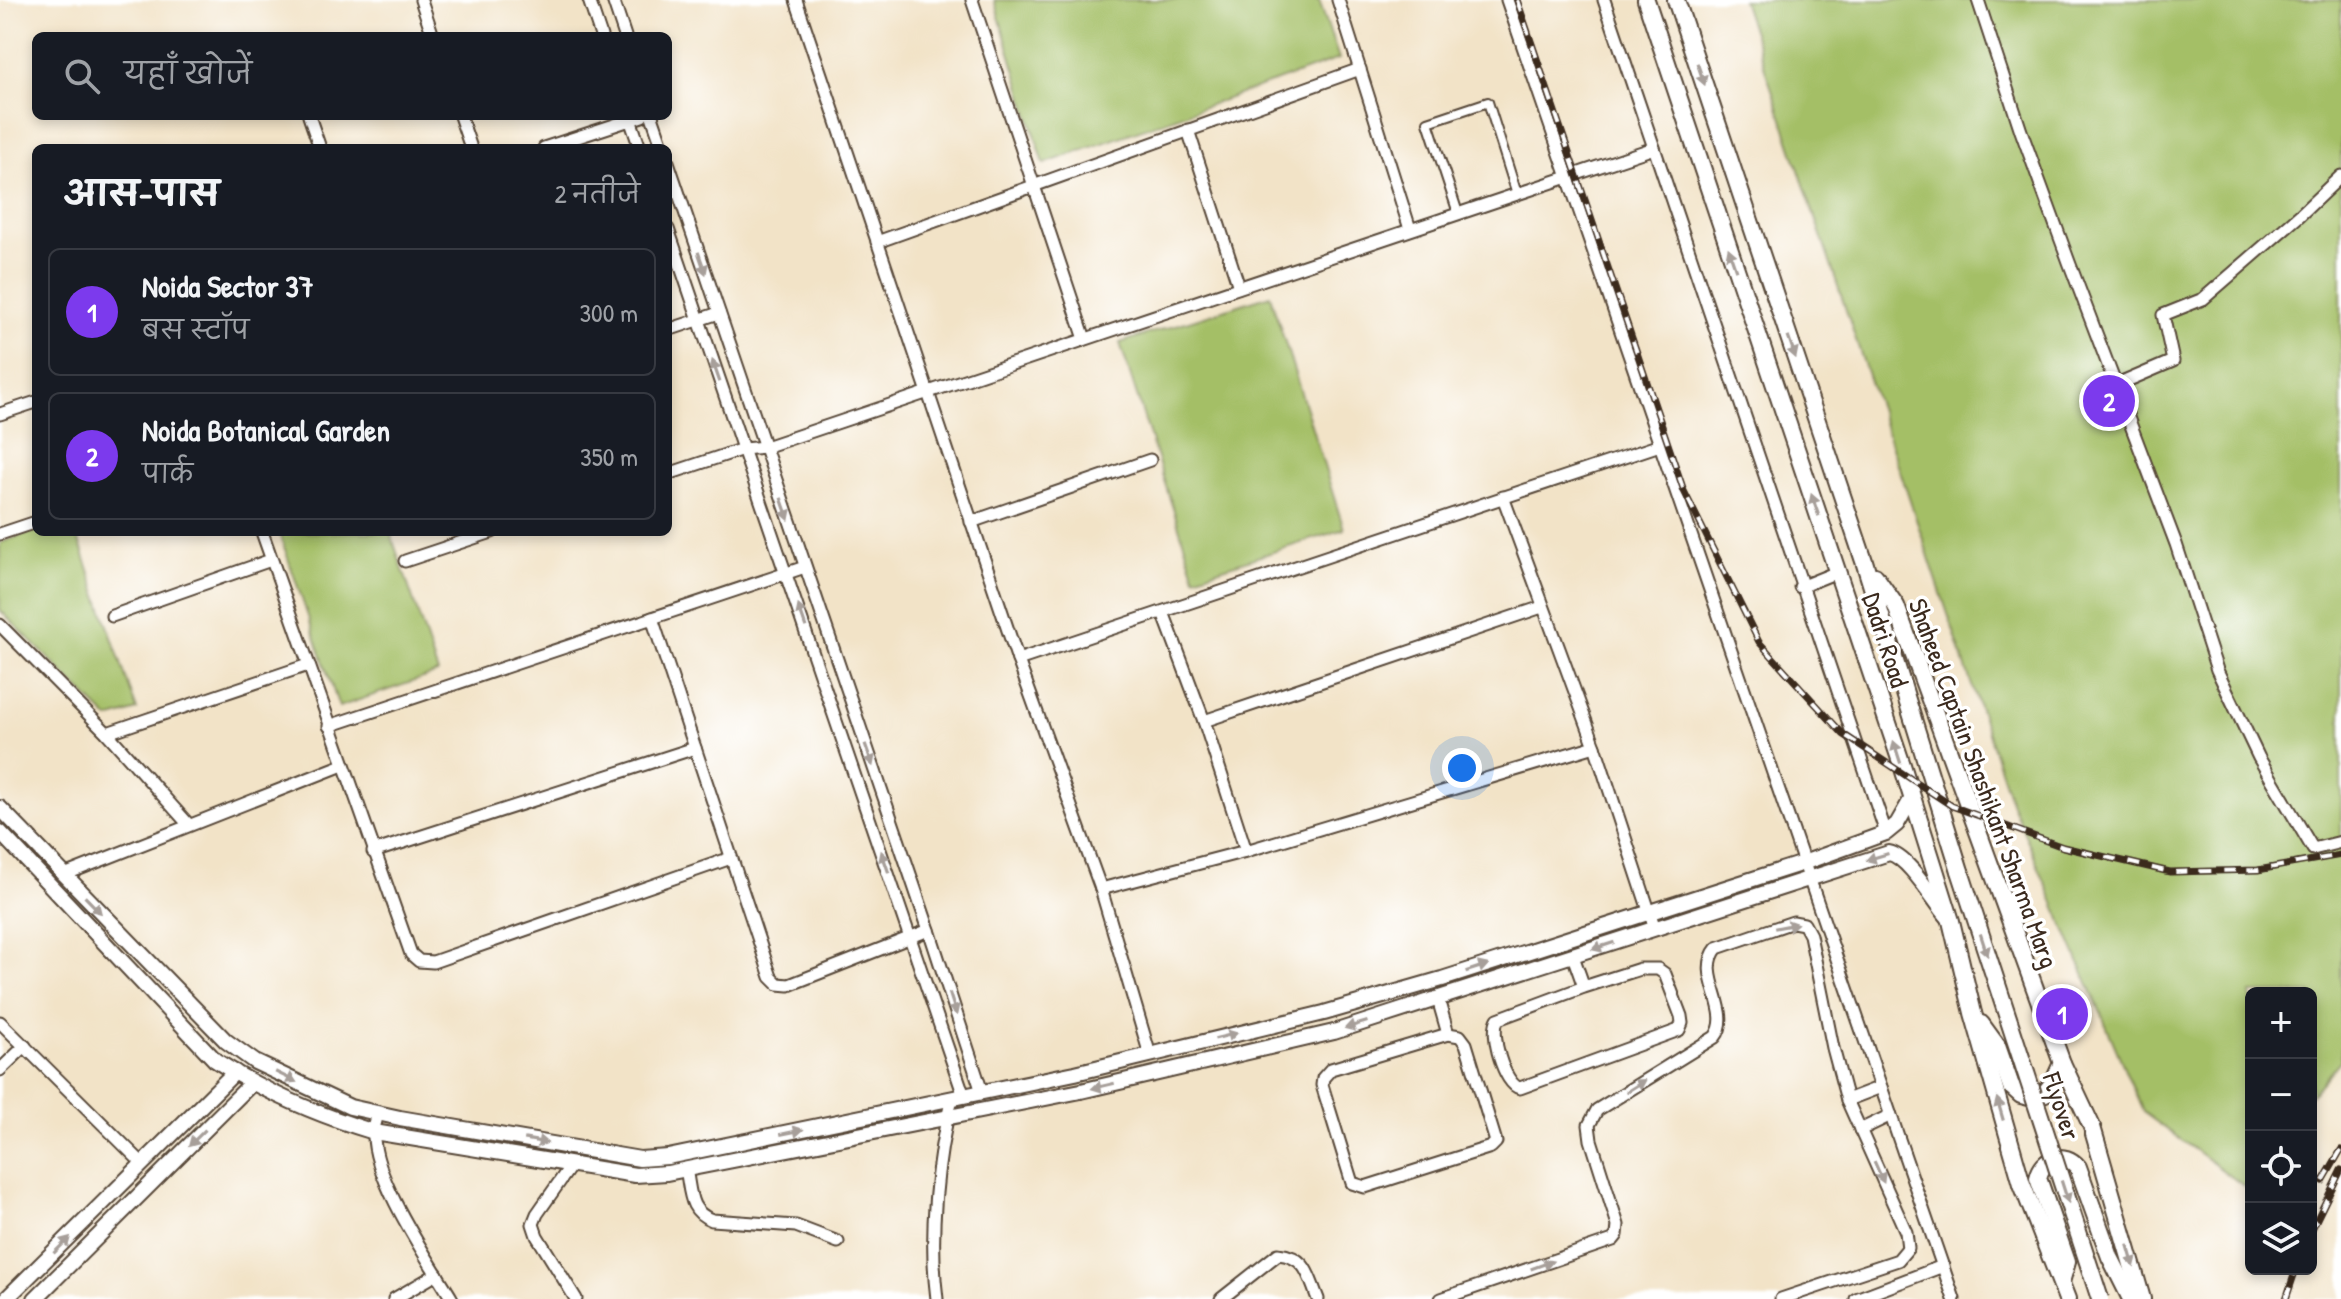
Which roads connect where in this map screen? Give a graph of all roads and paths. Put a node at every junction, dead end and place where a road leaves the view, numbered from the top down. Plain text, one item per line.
1 (421, 0) edge
2 (589, 0) edge
3 (613, 0) edge
4 (796, 0) edge
5 (972, 0) edge
6 (1338, 0) edge
7 (1507, 0) edge
8 (1604, 0) edge
9 (1646, 0) edge
10 (1676, 0) edge
11 (1978, 0) edge
12 (432, 32) edge
13 (600, 32) edge
14 (624, 32) edge
15 (1360, 69) junction
16 (310, 120) edge
17 (461, 120) edge
18 (625, 120) edge
19 (635, 120) edge
20 (653, 120) edge
21 (1188, 130) junction
22 (319, 144) edge
23 (470, 144) edge
24 (556, 144) edge
25 (639, 144) edge
26 (662, 144) edge
27 (1654, 148) junction
28 (2341, 176) edge
29 (1568, 177) junction
30 (1034, 186) junction
31 (672, 187) edge
32 (1517, 194) junction
33 (1458, 213) junction
34 (1410, 229) junction
35 (672, 241) edge
36 (877, 242) junction
37 (1239, 287) junction
38 (719, 313) junction
39 (699, 320) junction
40 (672, 329) edge
41 (1085, 339) junction
42 (2117, 385) junction
43 (928, 392) junction
44 (32, 403) edge
45 (0, 414) edge
46 (1660, 445) junction
47 (765, 447) junction
48 (743, 449) junction
49 (1150, 460) dead end
50 (672, 473) edge
51 (1503, 497) junction
52 (971, 522) junction
53 (32, 523) edge
54 (0, 534) edge
55 (263, 536) edge
56 (480, 536) edge
57 (271, 560) junction
58 (405, 561) dead end
59 (1864, 561) junction
60 (805, 567) junction
61 (1837, 572) junction
62 (787, 573) junction
63 (1800, 587) junction
64 (1542, 607) junction
65 (1163, 612) junction
66 (112, 616) dead end
67 (652, 618) junction
68 (0, 625) edge
69 (1018, 660) junction
70 (308, 665) junction
71 (1204, 721) junction
72 (329, 726) junction
73 (107, 733) junction
74 (1595, 746) junction
75 (695, 748) junction
76 (343, 765) junction
77 (1912, 798) junction
78 (0, 808) edge
79 (189, 825) junction
80 (0, 832) edge
81 (1886, 833) junction
82 (2341, 842) edge
83 (1246, 851) junction
84 (373, 852) junction
85 (731, 858) junction
86 (1803, 863) junction
87 (64, 875) junction
88 (1809, 880) junction
89 (1101, 889) junction
90 (1649, 912) junction
91 (1951, 921) junction
92 (1655, 929) junction
93 (929, 930) junction
94 (910, 936) junction
95 (1573, 956) junction
96 (1584, 987) junction
97 (1438, 999) junction
98 (1973, 1013) junction
99 (0, 1022) edge
100 (1448, 1034) junction
101 (25, 1046) junction
102 (1150, 1055) junction
103 (2062, 1063) junction
104 (0, 1070) edge
105 (235, 1072) junction
106 (252, 1083) junction
107 (1881, 1087) junction
108 (982, 1092) junction
109 (958, 1097) junction
110 (1847, 1100) junction
111 (378, 1113) junction
112 (1891, 1115) junction
113 (947, 1117) junction
114 (1860, 1130) junction
115 (374, 1132) junction
116 (143, 1164) junction
117 (572, 1164) junction
118 (686, 1169) junction
119 (838, 1242) dead end
120 (1943, 1266) junction
121 (437, 1274) junction
122 (2061, 1282) junction
123 (6, 1299) edge
124 (35, 1299) edge
125 (394, 1299) edge
126 (452, 1299) edge
127 (576, 1299) edge
128 (937, 1299) edge
129 (1221, 1299) edge
130 (1318, 1299) edge
131 (1441, 1299) edge
132 (1781, 1299) edge
133 (1856, 1299) edge
134 (1954, 1299) edge
135 (2067, 1299) edge
136 (2100, 1299) edge
137 (2131, 1299) edge
138 (2142, 1299) edge

1 - 12 street
2 - 13 street
3 - 14 street
4 - 36 street
5 - 30 street
6 - 15 street
7 - 29 street
8 - 27 street
61 -> 9 main road, Dadri Road
10 -> 59 main road, Dadri Road
11 - 42 street
15 - 21 street
15 - 34 street
16 - 22 street
17 - 23 street
18 - 24 street
19 - 25 street
20 - 26 street
21 - 30 street
21 - 37 street
27 - 29 street
27 - 63 street
28 - 42 street
29 - 32 street
29 - 46 street
30 - 36 street
30 - 41 street
31 -> 38 street
32 - 33 street
32 - 33 street
33 - 34 street
34 - 37 street
35 - 39 street
36 - 43 street
37 - 41 street
38 - 39 street
38 - 47 street
39 - 40 street
48 -> 39 street
41 - 43 street
42 - 82 street
43 - 47 street
43 - 52 street
44 - 45 street
46 - 51 street
46 - 86 street
47 - 48 street
47 -> 60 street
48 - 50 street
48 - 62 street
49 - 52 street
51 - 64 street
51 - 65 street
52 - 69 street
53 - 54 street
55 - 57 street
56 - 58 street
57 - 66 street
57 - 70 street
59 - 103 main road, Shaheed Captain Shashikant Sharma Marg
59 -> 136 main road, Flyover, bridge
60 - 62 street
60 -> 93 street
61 - 63 street
77 -> 61 main road, Dadri Road
62 - 67 street
94 -> 62 street
63 - 81 street
64 - 71 street
64 - 74 street
65 - 69 street
65 - 71 street
67 - 72 street
67 - 75 street
68 - 73 street
69 - 89 street
70 - 72 street
70 - 73 street
71 - 83 street
72 - 76 street
73 - 79 street
74 - 83 street
74 - 90 street
75 - 84 street
75 - 85 street
76 - 79 street
76 - 84 street
77 - 81 street
77 - 91 main road, Dadri Road
78 - 87 street
79 - 87 street
80 - 105 street
81 - 86 street
83 - 89 street
84 - 85 street
85 - 94 street
86 - 88 street
86 - 90 street
87 -> 111 street
91 -> 88 street
88 - 92 street
88 - 107 street
89 - 102 street
90 - 92 street
102 -> 90 street
91 - 98 main road, Dadri Road
92 -> 95 street
93 - 94 street
93 -> 108 street
94 - 109 street
95 - 96 street
95 - 97 street
96 - 96 street
97 - 100 street
97 -> 113 street
98 - 103 main road
122 -> 98 main road, Dadri Road
99 - 101 street
100 - 100 street
101 - 104 street
101 - 116 street
102 - 108 street
103 -> 138 main road, Shaheed Captain Shashikant Sharma Marg
105 - 106 street
105 - 116 street
106 - 115 street
106 -> 124 street
107 - 110 street
107 - 112 street
108 - 109 street
111 -> 109 street
109 - 113 street
110 - 114 street
131 -> 110 street
111 - 115 street
112 - 114 street
112 - 120 street
113 - 118 street
113 - 128 street
114 -> 132 street
115 - 117 street
115 - 121 street
123 -> 116 street
117 - 118 street
117 - 127 street
118 - 119 street
120 - 133 street
120 - 134 street
121 - 125 street
121 - 126 street
122 - 135 main road, Dadri Road
122 - 137 main road
129 - 130 street

